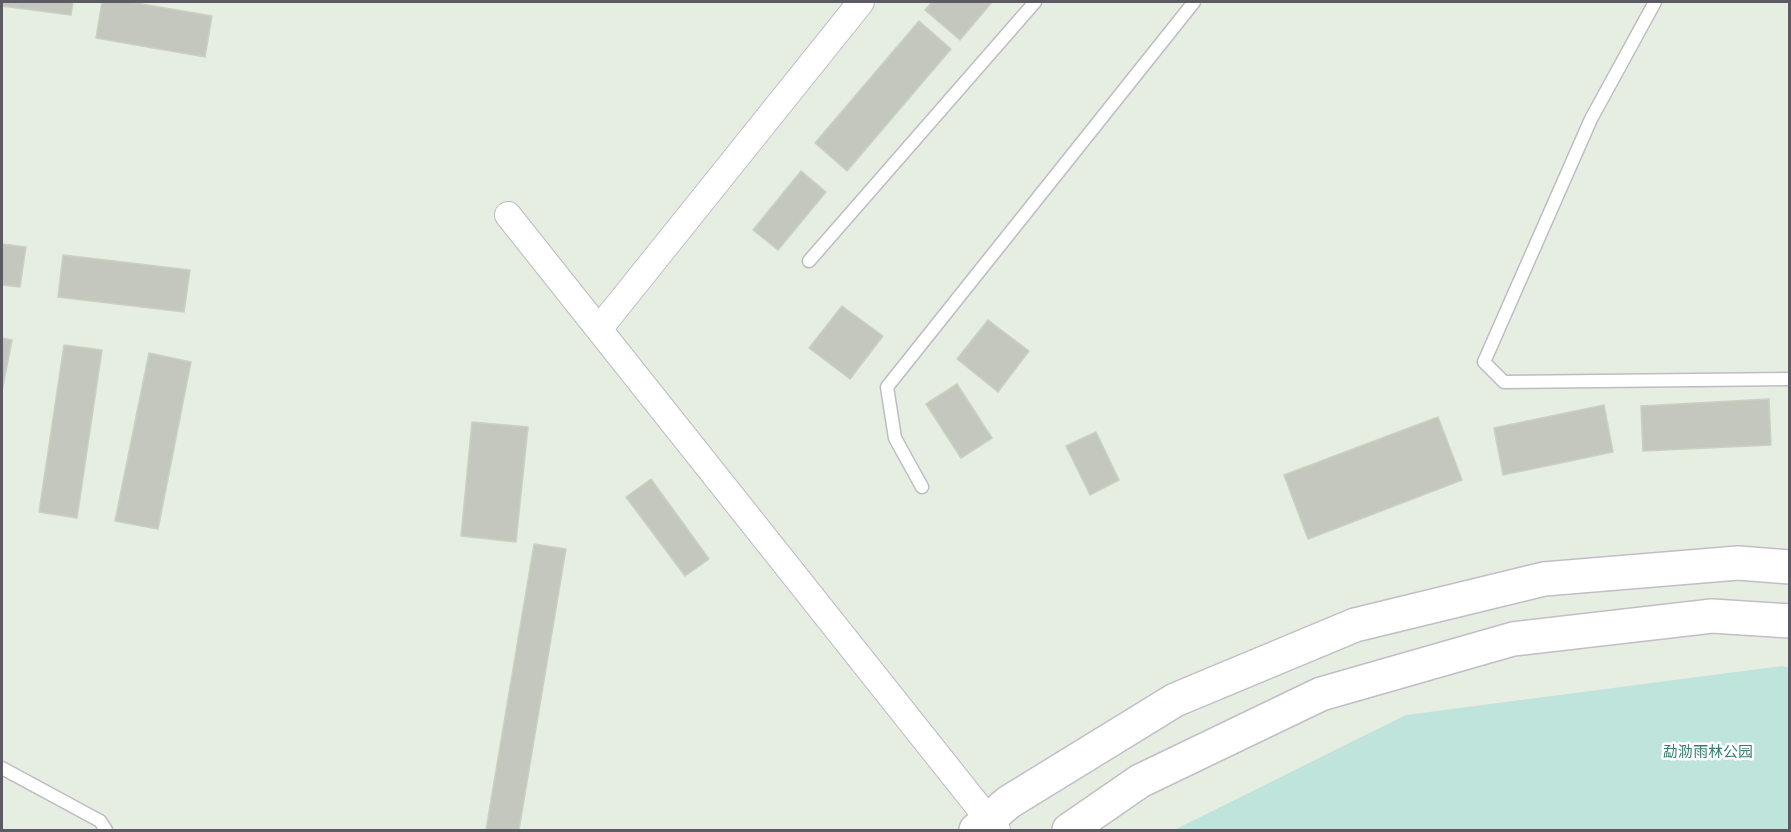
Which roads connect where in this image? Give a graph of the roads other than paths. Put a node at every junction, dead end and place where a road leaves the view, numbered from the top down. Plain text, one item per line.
1 (861, 2) edge
2 (1035, 2) edge
3 (1194, 2) edge
4 (1655, 2) edge
5 (508, 215) dead end
6 (809, 261) dead end
7 (599, 329) junction
8 (1790, 379) edge
9 (922, 487) dead end
10 (1790, 567) edge
11 (1790, 621) edge
12 (2, 768) edge
13 (987, 827) edge
14 (106, 831) edge
15 (1070, 831) edge

1 - 7 street
2 - 6 lane
3 - 9 lane
4 - 8 lane
5 - 7 street
7 - 13 street
10 - 13 main road
11 - 15 main road
12 - 14 lane

